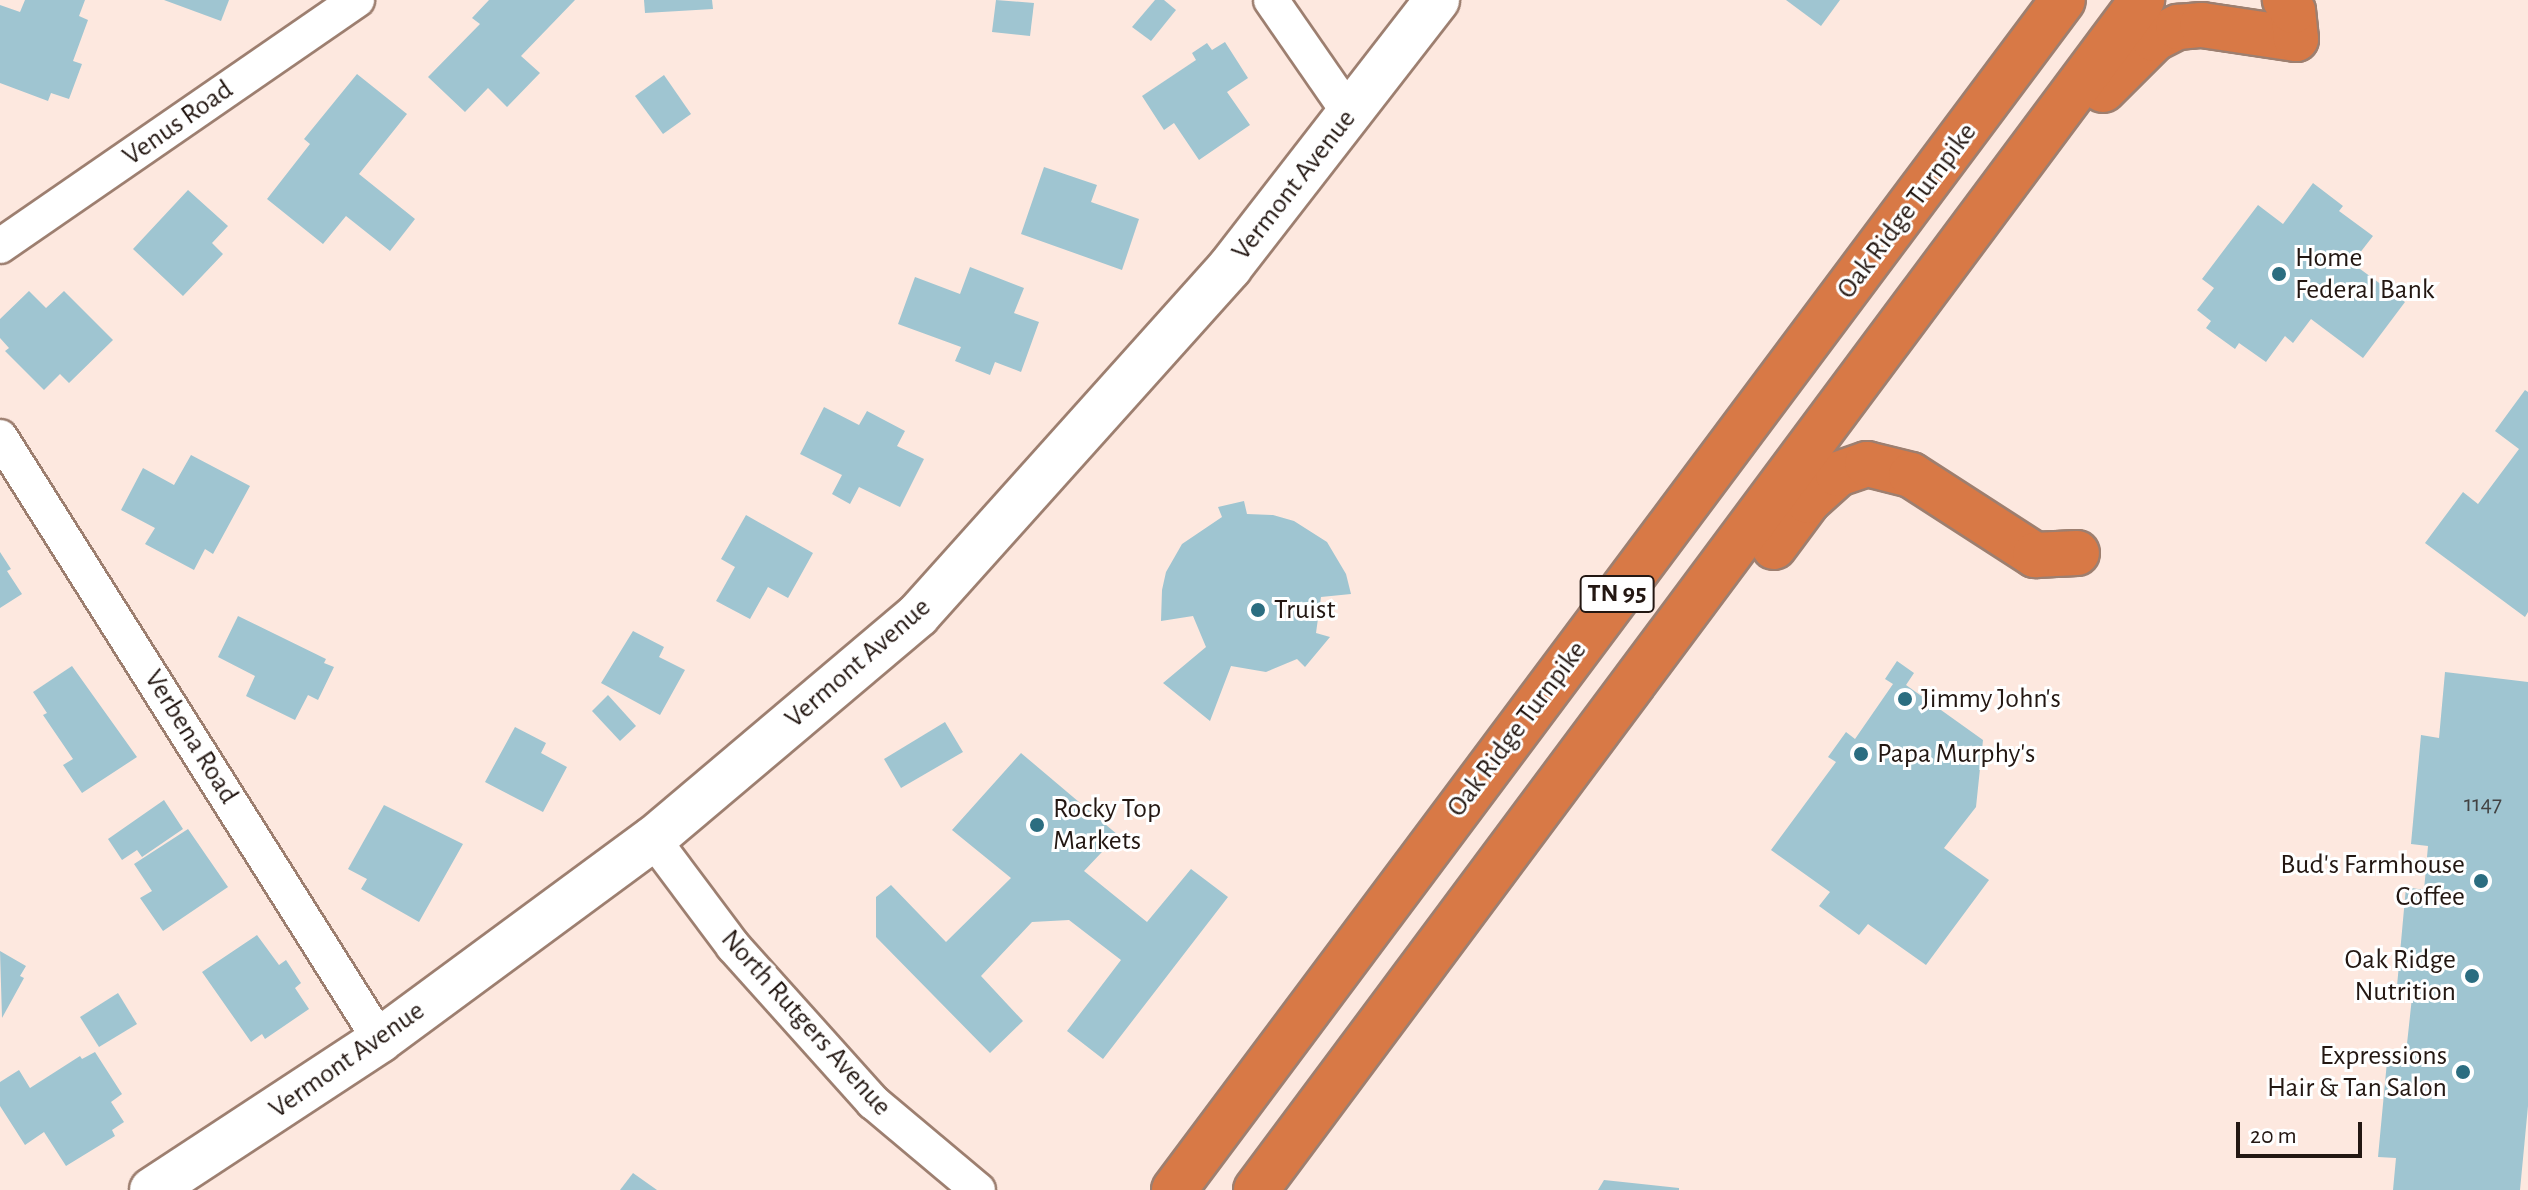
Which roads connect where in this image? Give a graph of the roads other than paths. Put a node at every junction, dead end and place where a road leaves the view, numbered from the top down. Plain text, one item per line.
1 (357, 0) edge
2 (1271, 0) edge
3 (1437, 0) edge
4 (2063, 0) edge
5 (2142, 0) edge
6 (2285, 0) edge
7 (1350, 114) junction
8 (2038, 141) junction
9 (0, 246) edge
10 (0, 437) edge
11 (2077, 553) dead end
12 (1544, 805) junction
13 (653, 839) junction
14 (380, 1040) junction
15 (152, 1190) edge
16 (978, 1190) edge
17 (1174, 1190) edge
18 (1256, 1190) edge

1 - 9 street, Venus Road
2 - 7 street
3 - 7 street, Vermont Avenue
4 - 17 highway, Oak Ridge Turnpike / TN 95
5 - 8 highway, TN 95
6 - 8 highway
7 - 13 street, Vermont Avenue
8 - 12 highway, TN 95
10 - 14 street, Verbena Road
11 - 12 highway
12 - 18 highway, TN 95
13 - 14 street, Vermont Avenue
13 - 16 street, North Rutgers Avenue
14 - 15 street, Vermont Avenue

